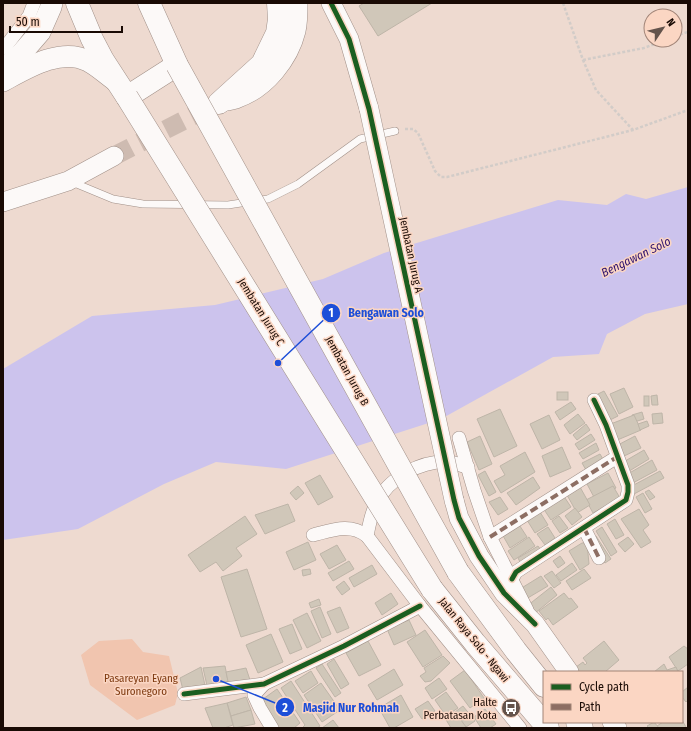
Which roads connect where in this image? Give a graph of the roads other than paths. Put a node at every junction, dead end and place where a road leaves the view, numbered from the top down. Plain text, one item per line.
1 (34, 3) edge
2 (52, 3) edge
3 (77, 3) edge
4 (149, 3) edge
5 (278, 3) edge
6 (298, 3) edge
7 (331, 3) edge
8 (4, 46) edge
9 (177, 65) junction
10 (3, 69) edge
11 (3, 81) edge
12 (122, 90) junction
13 (219, 102) joint
14 (394, 131) road end
15 (114, 156) tunnel mouth
16 (68, 181) junction
17 (3, 202) edge
18 (594, 400) dead end
19 (460, 438) dead end
20 (617, 457) junction
21 (468, 467) junction
22 (584, 528) junction
23 (313, 535) dead end
24 (367, 536) junction
25 (490, 537) junction
26 (599, 558) dead end
27 (512, 579) junction
28 (426, 597) junction
29 (534, 624) junction
30 (568, 671) edge
31 (264, 684) junction
32 (543, 685) edge
33 (184, 694) dead end
34 (542, 726) edge
35 (272, 728) edge
36 (520, 728) edge

1 - 8 street
2 - 10 main road
3 - 12 highway, Jembatan Jurug C
4 - 9 highway, Jembatan Jurug B
5 - 13 highway
6 - 13 street
7 - 29 street, Jembatan Jurug A, bridge
9 - 12 highway
9 - 32 highway, Jembatan Jurug B, bridge
11 - 12 main road
12 - 28 highway, Jembatan Jurug C, bridge
14 - 16 lane
15 - 16 street
16 - 17 street
18 - 20 street
19 - 21 street
20 - 22 street
20 - 25 street
21 - 24 street
21 - 25 street
22 - 26 street
22 - 27 street
23 - 24 street
24 - 28 street
25 - 27 street
27 - 29 street
28 - 31 street
28 - 34 highway, Jalan Raya Solo - Ngawi
28 - 36 street
29 - 30 street, Jembatan Jurug A
31 - 33 street
31 - 35 street

